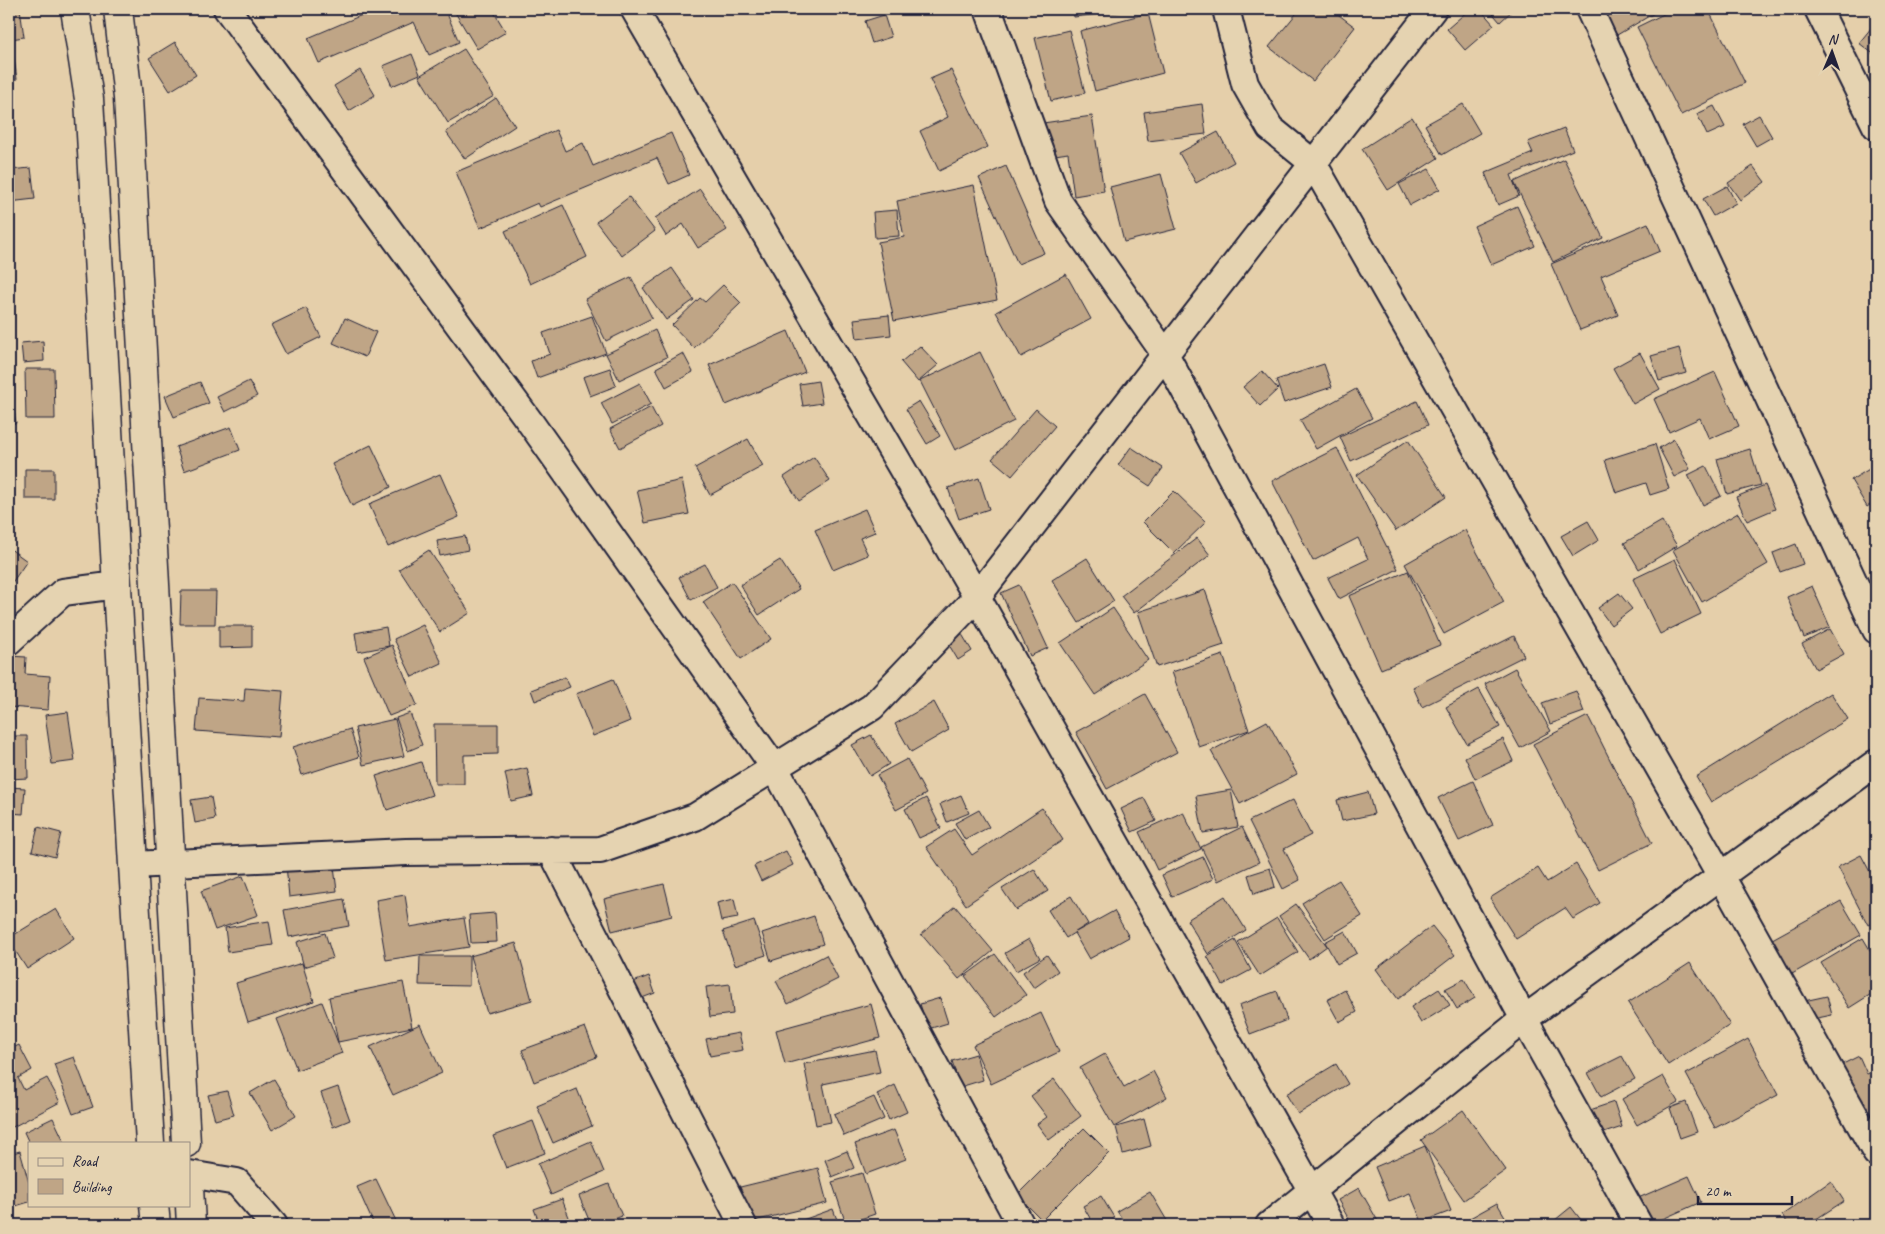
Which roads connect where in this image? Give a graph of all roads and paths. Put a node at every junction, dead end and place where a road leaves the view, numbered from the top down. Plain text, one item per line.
1 (75, 9) edge
2 (118, 9) edge
3 (227, 9) edge
4 (634, 9) edge
5 (988, 9) edge
6 (1226, 9) edge
7 (1433, 9) edge
8 (1589, 9) edge
9 (1818, 9) edge
10 (1876, 126) edge
11 (1313, 163) junction
12 (1166, 354) junction
13 (117, 585) junction
14 (977, 597) junction
15 (1876, 630) edge
16 (9, 641) edge
17 (1876, 763) edge
18 (775, 768) junction
19 (551, 850) junction
20 (171, 863) junction
21 (133, 865) junction
22 (1721, 876) junction
23 (1524, 1019) junction
24 (150, 1142) edge
25 (186, 1142) edge
26 (1876, 1154) edge
27 (190, 1174) edge
28 (1311, 1193) junction
29 (154, 1206) edge
30 (190, 1206) edge
31 (156, 1225) edge
32 (191, 1225) edge
33 (274, 1225) edge
34 (743, 1225) edge
35 (1021, 1225) edge
36 (1270, 1225) edge
37 (1331, 1225) edge
38 (1639, 1225) edge

1 - 13 main road
2 - 20 main road
3 - 18 street
4 - 14 street
5 - 12 street
6 - 11 street
7 - 11 street
8 - 15 street
9 - 10 street
11 - 12 street
11 - 22 street
12 - 14 street
12 - 23 street
13 - 16 street
13 - 21 main road
14 - 18 street
14 - 28 street
17 - 22 street
18 - 19 street
18 - 35 street
19 - 20 street
19 - 34 street
20 - 21 street
20 - 25 main road
21 - 24 main road
22 - 23 street
22 - 26 street
23 - 28 street
23 - 38 street
27 - 33 street
28 - 36 street
28 - 37 street
29 - 31 main road
30 - 32 main road

